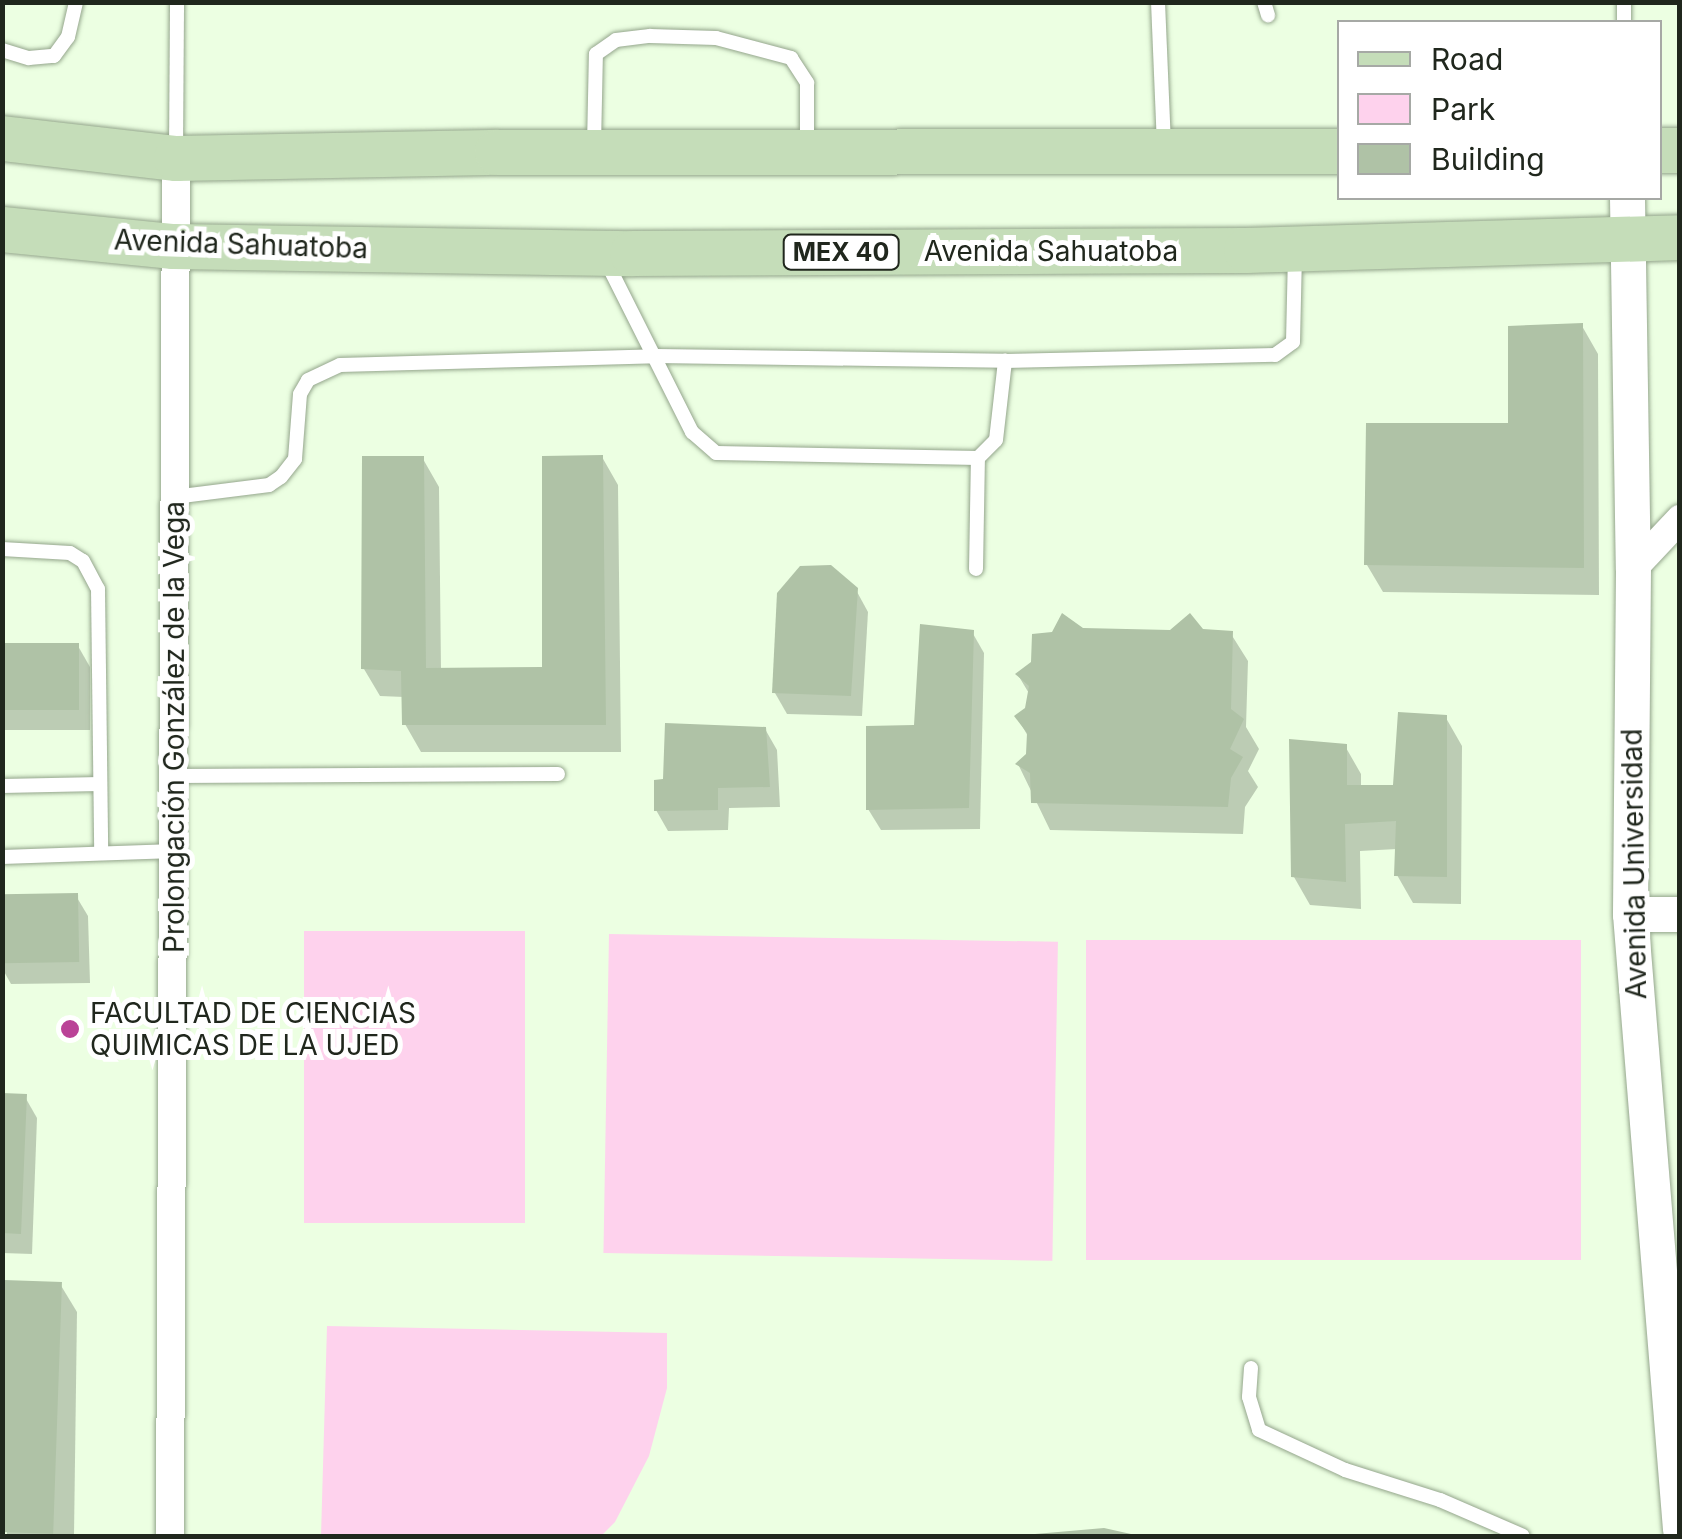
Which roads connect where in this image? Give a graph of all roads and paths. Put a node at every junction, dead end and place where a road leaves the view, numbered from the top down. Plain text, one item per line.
1 (76, 2) edge
2 (177, 2) edge
3 (1158, 2) edge
4 (2, 50) edge
5 (2, 138) edge
6 (807, 151) junction
7 (1165, 151) junction
8 (1337, 151) edge
9 (594, 152) junction
10 (176, 158) junction
11 (1627, 218) edge
12 (2, 229) edge
13 (1680, 237) edge
14 (173, 246) junction
15 (1295, 248) junction
16 (601, 251) junction
17 (656, 356) junction
18 (1005, 360) junction
19 (978, 458) junction
20 (174, 497) junction
21 (1680, 519) edge
22 (2, 548) edge
23 (976, 569) dead end
24 (1633, 569) junction
25 (558, 774) dead end
26 (176, 776) junction
27 (100, 784) junction
28 (2, 786) edge
29 (175, 850) junction
30 (101, 853) junction
31 (2, 857) edge
32 (1630, 914) junction
33 (1680, 914) edge
34 (1251, 1368) dead end
35 (1680, 1529) edge
36 (170, 1536) edge
37 (1523, 1536) edge

1 - 4 lane
2 - 10 lane
3 - 7 lane
5 - 10 main road
6 - 7 main road
6 - 9 main road
6 - 9 lane
7 - 8 main road
9 - 10 main road
10 - 14 street, Prolongación González de la Vega
11 - 13 main road, Avenida Sahuatoba / MEX 40
11 - 15 main road, Avenida Sahuatoba / MEX 40
11 - 24 street, Avenida Universidad
12 - 14 main road, Avenida Sahuatoba / MEX 40
14 - 16 main road, Avenida Sahuatoba / MEX 40
14 - 20 street, Prolongación González de la Vega
15 - 16 main road, Avenida Sahuatoba / MEX 40
15 - 18 lane
16 - 17 lane
17 - 18 lane
17 - 19 lane
17 - 20 lane
18 - 19 lane
19 - 23 lane
20 - 26 street, Prolongación González de la Vega
21 - 24 street
22 - 27 lane
24 - 32 street, Avenida Universidad
25 - 26 lane
26 - 29 street, Prolongación González de la Vega
27 - 28 lane
27 - 30 lane
29 - 30 lane
29 - 36 street, Prolongación González de la Vega
30 - 31 lane
32 - 33 street
32 - 35 street, Avenida Universidad
34 - 37 lane

